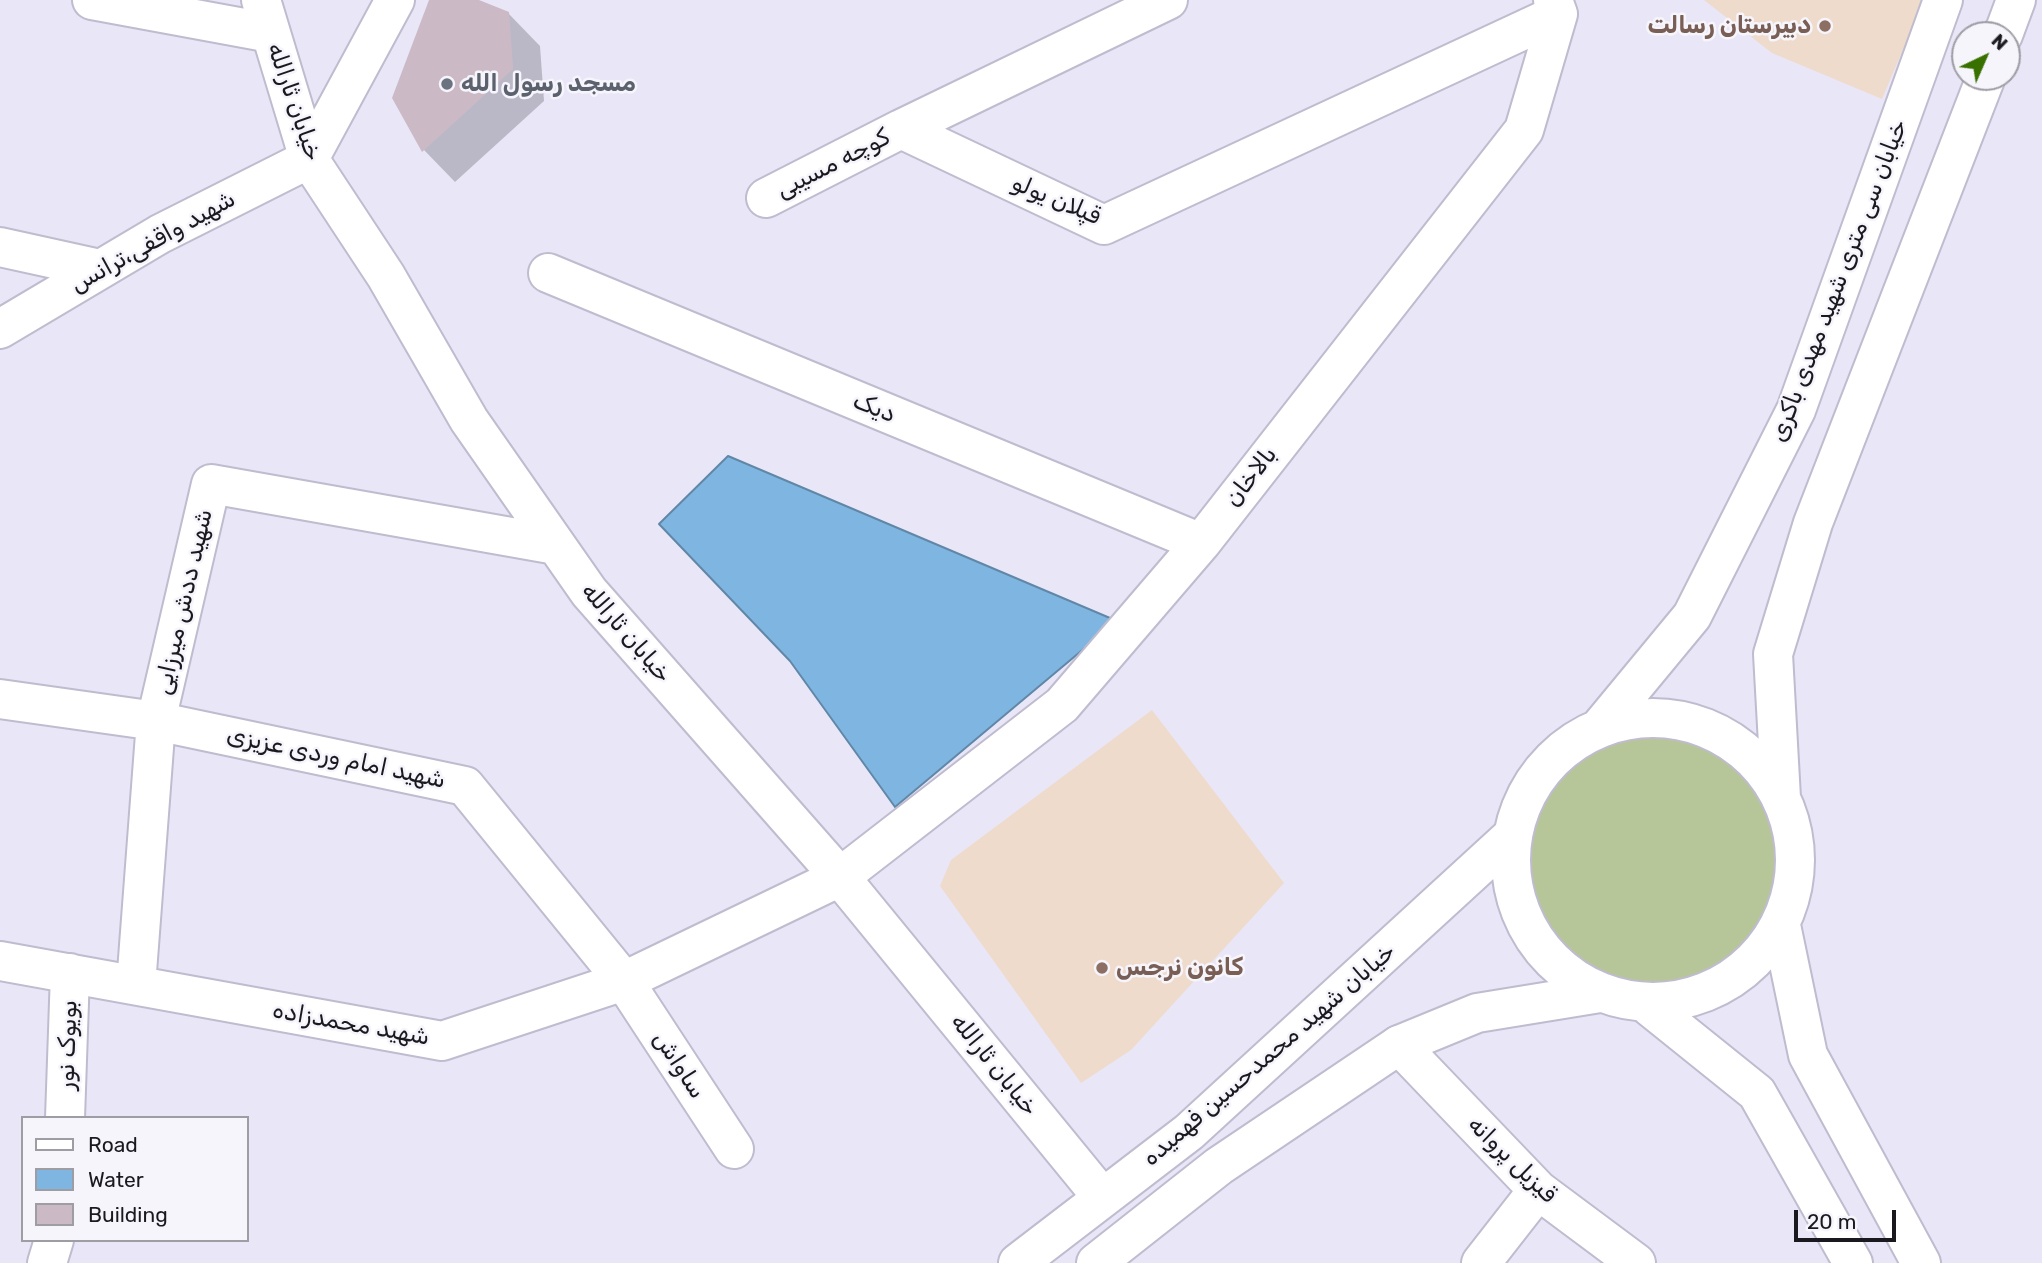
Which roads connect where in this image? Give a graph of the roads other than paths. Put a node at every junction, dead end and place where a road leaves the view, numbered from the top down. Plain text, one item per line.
1 (92, 0) edge
2 (395, 0) edge
3 (1168, 0) edge
4 (1943, 0) edge
5 (2016, 0) edge
6 (1555, 7) edge
7 (266, 17) edge
8 (2008, 21) edge
9 (1981, 91) edge
10 (901, 130) junction
11 (309, 159) junction
12 (766, 198) dead end
13 (0, 247) edge
14 (100, 270) junction
15 (548, 273) dead end
16 (0, 329) edge
17 (1200, 543) junction
18 (556, 545) junction
19 (0, 699) edge
20 (156, 720) junction
21 (1601, 726) junction
22 (1781, 798) junction
23 (1511, 837) junction
24 (840, 877) junction
25 (1781, 925) junction
26 (0, 961) edge
27 (70, 973) junction
28 (624, 981) junction
29 (136, 985) junction
30 (1600, 993) junction
31 (1646, 1003) junction
32 (1398, 1045) junction
33 (65, 1116) edge
34 (733, 1149) dead end
35 (1538, 1190) junction
36 (1102, 1197) junction
37 (53, 1242) edge
38 (1851, 1262) edge
39 (47, 1263) edge
40 (1017, 1263) edge
41 (1096, 1263) edge
42 (1481, 1263) edge
43 (1636, 1263) edge
44 (1921, 1263) edge

1 - 7 street
2 - 11 street
3 - 10 street
4 - 21 street, خیابان سی متری شهید مهدی باکری
5 - 8 street
6 - 10 street, قپلان یولو
6 - 17 street, بالاخان
7 - 11 street, خیابان ثارالله
9 - 22 street
10 - 12 street, کوچه مسیبی
11 - 14 street, شهید واقفی،ترانس
11 - 18 street, خیابان ثارالله
13 - 14 street
14 - 16 street, شهید واقفی،ترانس
15 - 17 street, دیک
17 - 24 street, بالاخان
18 - 20 street, شهید ددش میرزایی
18 - 24 street, خیابان ثارالله
19 - 20 street, شهید امام وردی عزیزی
20 - 28 street, شهید امام وردی عزیزی
20 - 29 street, شهید ددش میرزایی
21 - 22 street
21 - 23 street
22 - 25 street
23 - 30 street
23 - 36 street, خیابان شهید محمدحسین فهمیده
24 - 28 street, شهید محمدزاده
24 - 36 street, خیابان ثارالله
25 - 31 street
25 - 44 street
26 - 27 street, شهید محمدزاده
27 - 29 street, شهید محمدزاده
27 - 33 street, بویوک نور
28 - 29 street, شهید محمدزاده
28 - 34 street, ساواش
30 - 31 street
30 - 32 street, خیابان شهید محمدحسین فهمیده
31 - 38 street
32 - 35 street, قیزیل پروانه
32 - 41 street, خیابان شهید محمدحسین فهمیده
35 - 42 street
35 - 43 street, قیزیل پروانه
36 - 40 street, خیابان شهید محمدحسین فهمیده
37 - 39 street

